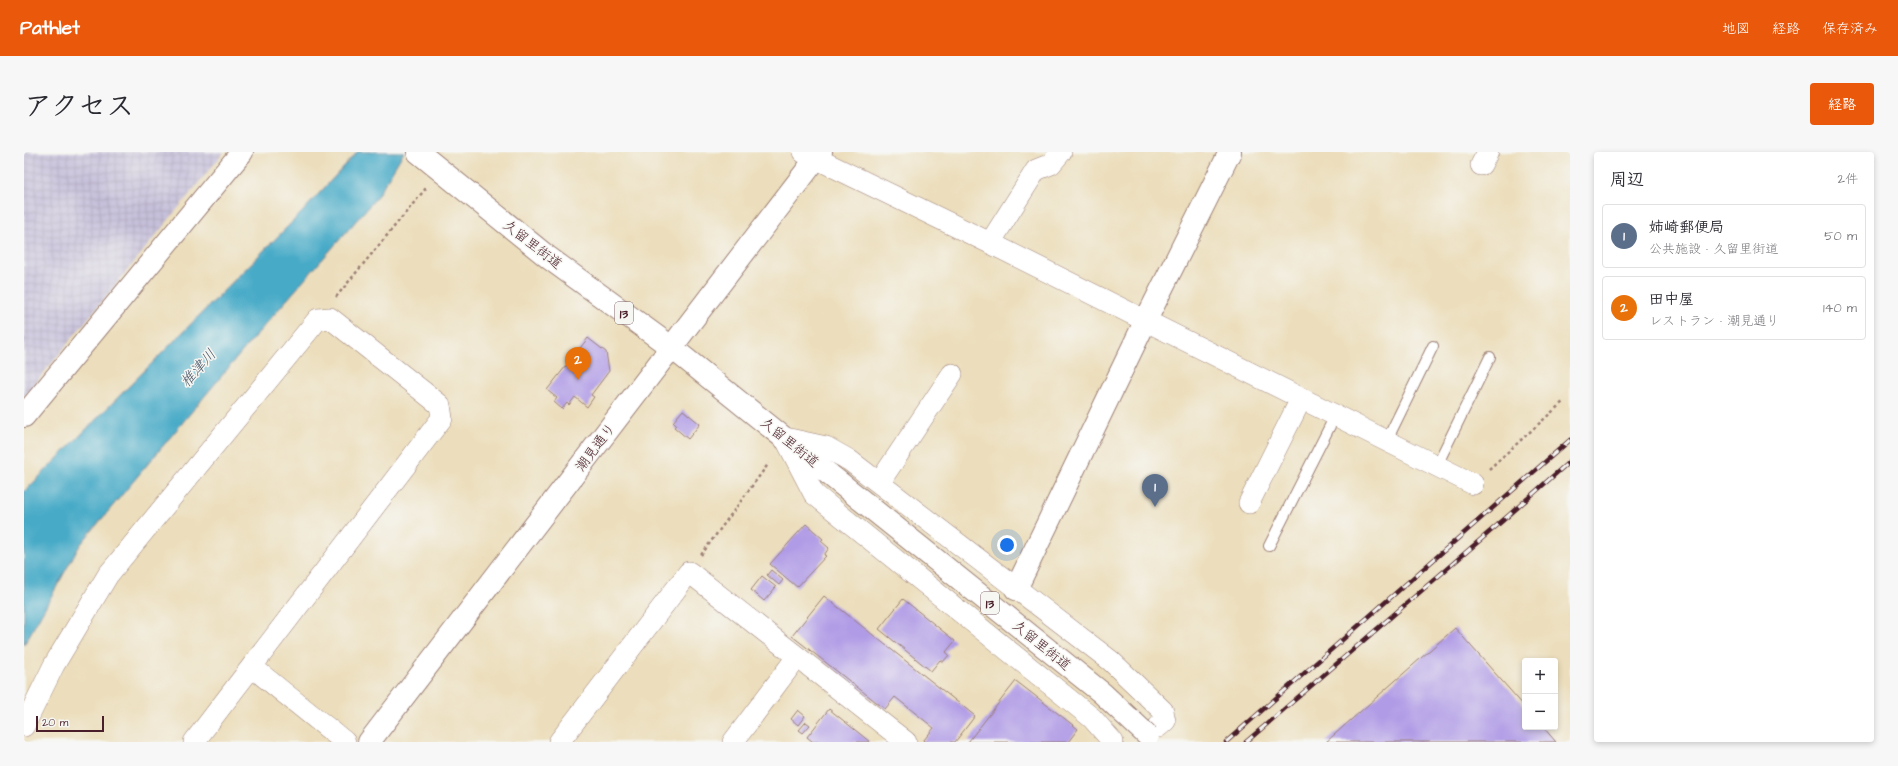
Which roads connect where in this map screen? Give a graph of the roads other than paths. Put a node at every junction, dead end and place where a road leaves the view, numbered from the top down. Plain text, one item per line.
1 (242, 152) edge
2 (1062, 152) edge
3 (1230, 152) edge
4 (425, 154) edge
5 (813, 154) edge
6 (990, 243) junction
7 (1145, 322) junction
8 (1433, 346) dead end
9 (671, 347) junction
10 (1490, 357) dead end
11 (952, 374) dead end
12 (1301, 399) junction
13 (24, 416) edge
14 (1335, 416) junction
15 (785, 438) junction
16 (1386, 442) junction
17 (1436, 467) junction
18 (880, 483) junction
19 (1473, 484) road end
20 (1248, 503) dead end
21 (1269, 546) dead end
22 (1016, 589) junction
23 (797, 657) junction
24 (252, 667) junction
25 (24, 726) edge
26 (1155, 734) edge
27 (194, 742) edge
28 (345, 742) edge
29 (369, 742) edge
30 (559, 742) edge
31 (732, 742) edge
32 (906, 742) edge
33 (1113, 742) edge

1 - 13 street
2 - 6 street
3 - 7 street
4 - 9 street, 久留里街道 / 13
5 - 6 street
5 - 9 street, 潮見通り
6 - 7 street
7 - 12 street
7 - 22 street
8 - 16 lane
9 - 15 street, 久留里街道 / 13
9 - 29 street, 潮見通り
10 - 17 lane
11 - 18 street
12 - 14 street
12 - 20 street
14 - 16 street
14 - 21 lane
15 - 18 street
15 - 26 street, 久留里街道 / 13, bridge
15 - 33 street
16 - 17 street
17 - 19 street
18 - 22 street
22 - 26 street
23 - 30 street
23 - 31 street
23 - 32 street
24 - 25 street
24 - 27 street
24 - 28 street

